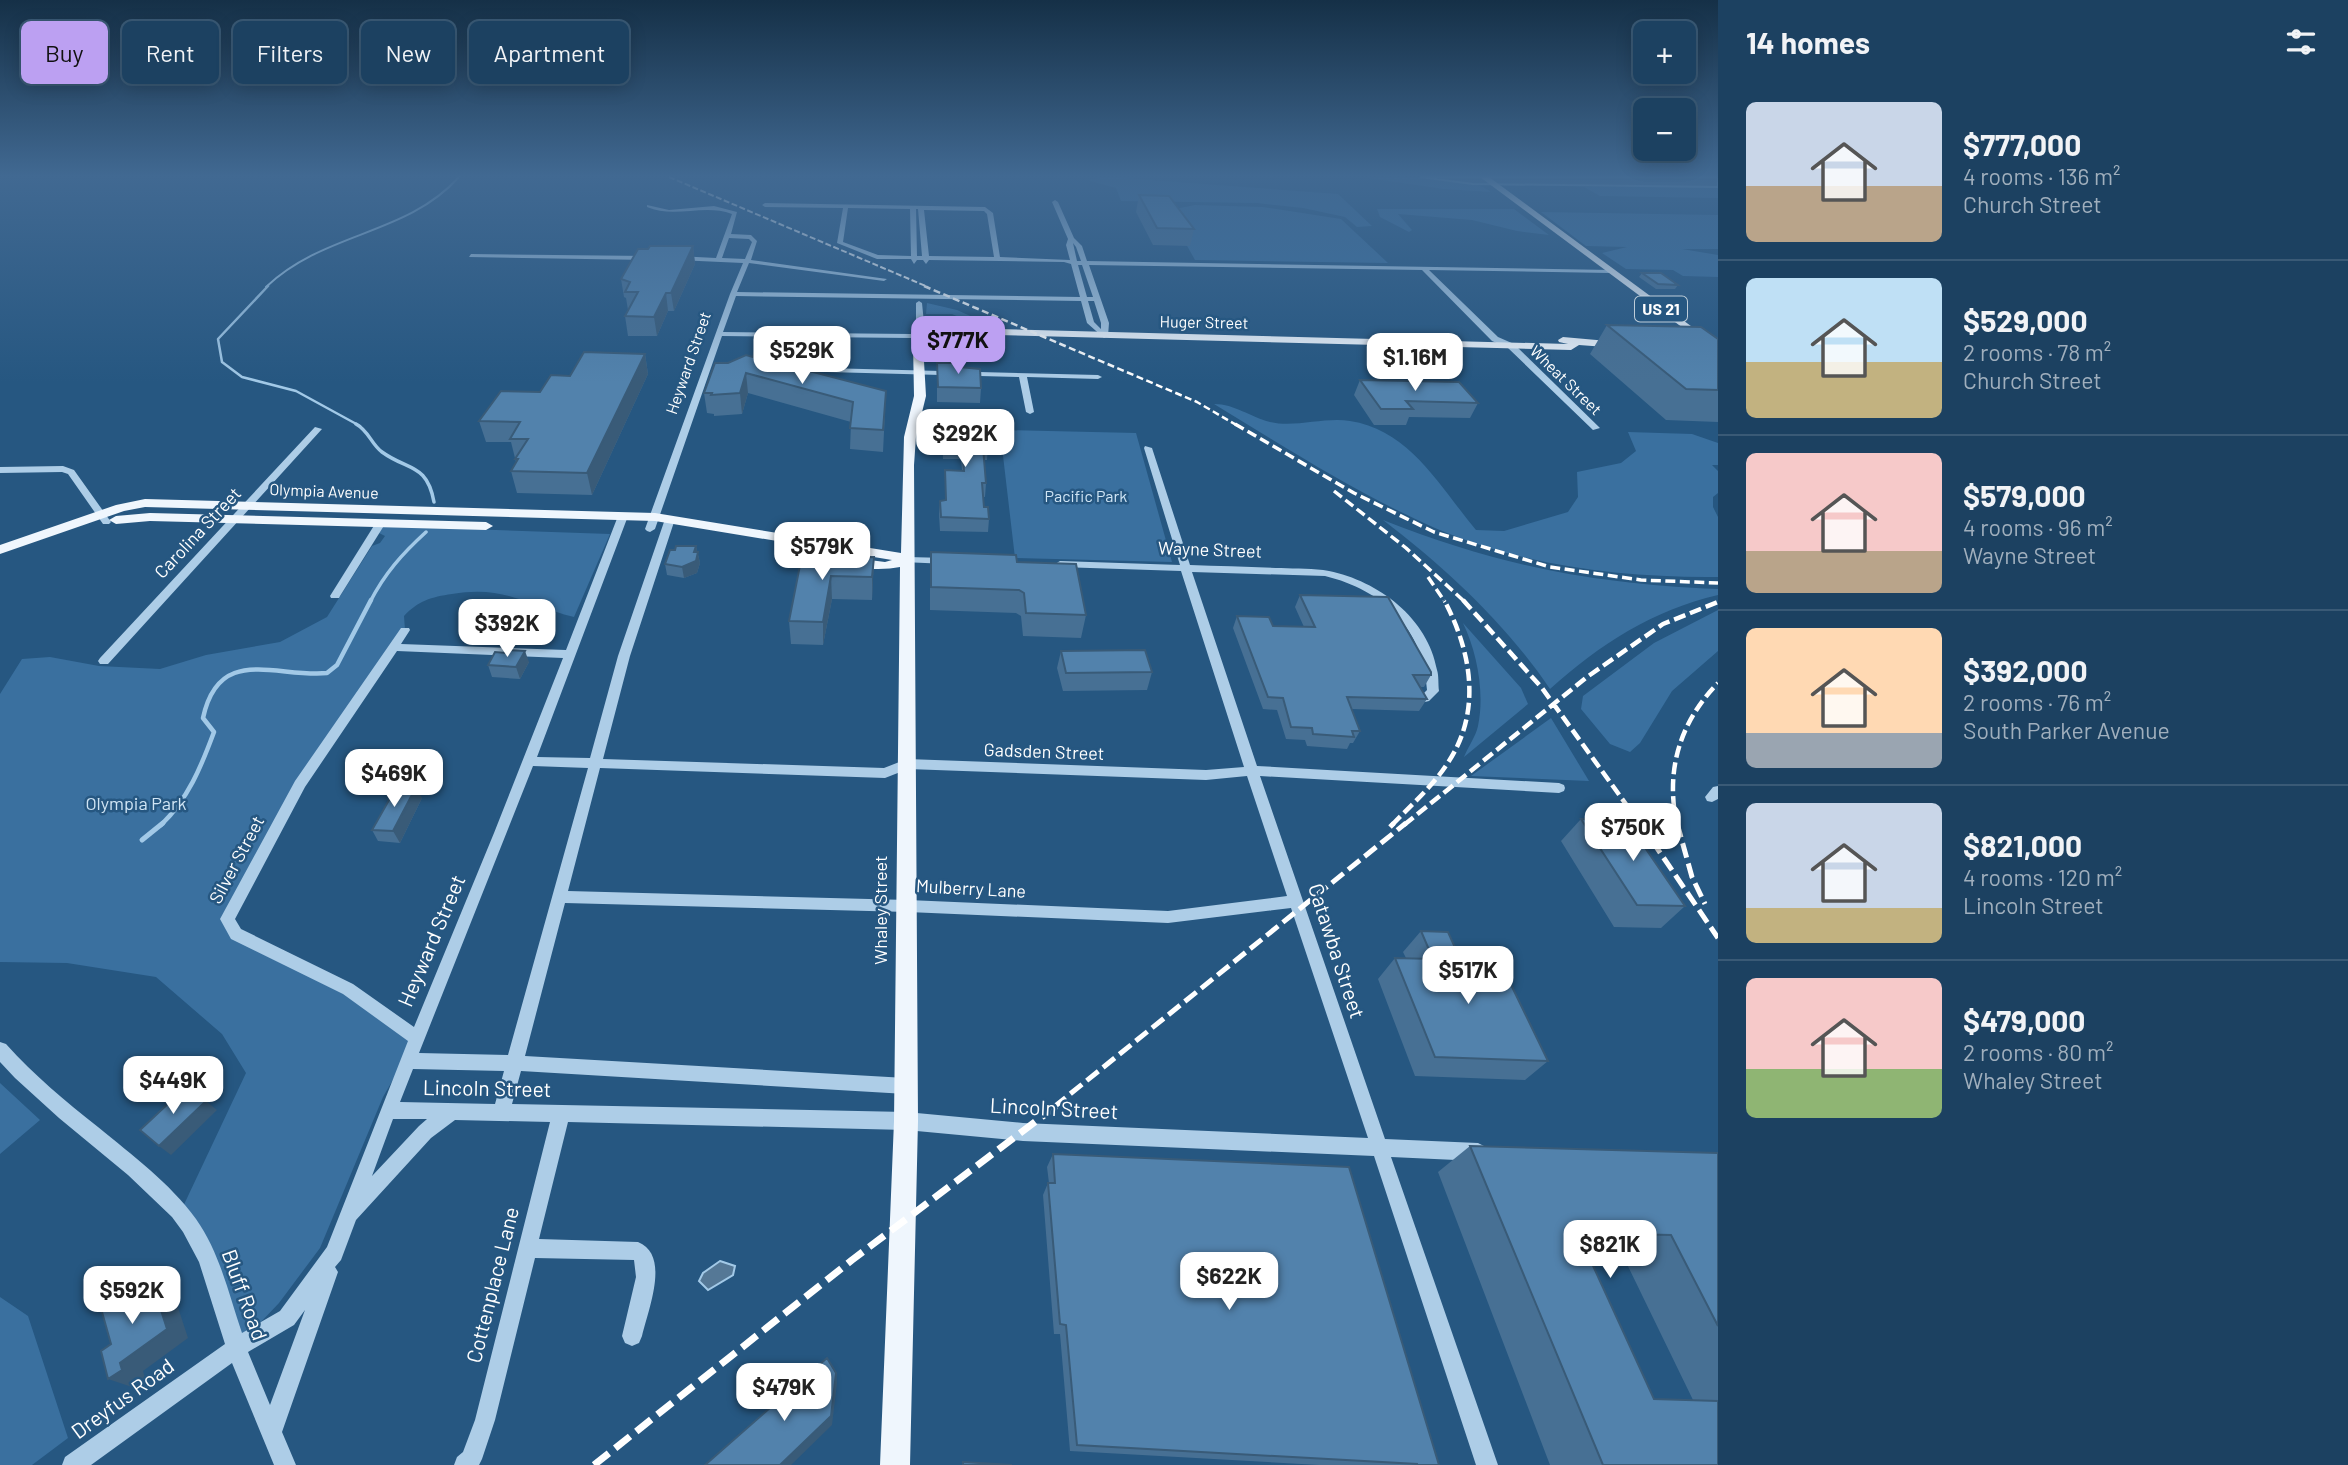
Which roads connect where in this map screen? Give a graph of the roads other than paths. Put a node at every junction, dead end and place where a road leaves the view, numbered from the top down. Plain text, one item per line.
1 (723, 245) edge
2 (753, 245) edge
3 (846, 245) edge
4 (912, 245) edge
5 (925, 245) edge
6 (996, 245) edge
7 (1069, 245) edge
8 (1078, 245) edge
9 (1576, 245) edge
10 (471, 256) dead end
11 (652, 258) edge
12 (665, 258) edge
13 (719, 259) junction
14 (911, 259) junction
15 (998, 259) junction
16 (926, 260) junction
17 (747, 261) junction
18 (1074, 263) junction
19 (1085, 263) junction
20 (1424, 268) junction
21 (1611, 271) junction
22 (884, 279) dead end
23 (733, 294) junction
24 (1084, 299) junction
25 (1097, 299) junction
26 (919, 303) dead end
27 (918, 325) junction
28 (719, 334) junction
29 (931, 334) junction
30 (947, 334) junction
31 (1104, 336) junction
32 (1495, 339) junction
33 (1431, 341) junction
34 (1575, 343) junction
35 (1627, 345) edge
36 (1511, 346) junction
37 (1691, 346) edge
38 (1716, 348) edge
39 (918, 353) junction
40 (708, 367) junction
41 (719, 367) edge
42 (775, 369) edge
43 (1023, 376) junction
44 (1098, 377) dead end
45 (1030, 412) dead end
46 (1596, 428) dead end
47 (318, 429) dead end
48 (1148, 448) dead end
49 (0, 470) edge
50 (245, 506) junction
51 (104, 519) junction
52 (233, 519) junction
53 (621, 522) junction
54 (652, 523) junction
55 (380, 524) junction
56 (668, 524) junction
57 (0, 550) edge
58 (907, 560) junction
59 (0, 561) edge
60 (960, 562) edge
61 (1044, 564) edge
62 (1184, 567) junction
63 (335, 596) dead end
64 (405, 630) dead end
65 (395, 647) junction
66 (568, 654) junction
67 (104, 661) dead end
68 (1425, 698) edge
69 (530, 761) junction
70 (595, 762) junction
71 (907, 765) junction
72 (1252, 771) junction
73 (1559, 788) dead end
74 (560, 897) junction
75 (1295, 901) junction
76 (908, 906) junction
77 (416, 1038) junction
78 (0, 1050) edge
79 (407, 1061) junction
80 (515, 1063) junction
81 (905, 1086) junction
82 (388, 1110) junction
83 (451, 1111) junction
84 (501, 1113) junction
85 (561, 1114) junction
86 (906, 1121) junction
87 (1377, 1147) junction
88 (1499, 1154) edge
89 (346, 1217) junction
90 (528, 1248) junction
91 (334, 1254) junction
92 (632, 1336) dead end
93 (236, 1348) junction
94 (272, 1430) junction
95 (73, 1465) edge
96 (285, 1465) edge
97 (465, 1465) edge
98 (895, 1465) edge
99 (1487, 1465) edge

1 - 13 street
2 - 17 street
3 - 14 street
4 - 14 street
5 - 16 street
6 - 15 street
7 - 18 street
8 - 19 street
9 - 21 main road, US 21
10 - 11 street
12 - 13 street
13 - 17 street
14 - 16 street
15 - 16 street
15 - 18 street
16 - 18 street
17 - 22 street
17 - 23 street, Heyward Street
18 - 19 street
18 - 24 street
19 - 20 street
19 - 25 street
20 - 21 street
20 - 32 street, Wheat Street
21 - 38 main road, US 21
23 - 24 street
23 - 28 street, Heyward Street
24 - 25 street
24 - 31 street
25 - 31 street
26 - 27 street, Whaley Street
27 - 29 street
27 - 30 street
27 - 39 street, Whaley Street
28 - 39 street
28 - 40 street, Heyward Street
29 - 30 main road
29 - 39 main road
30 - 31 main road, Huger Street
30 - 39 main road
31 - 33 main road, Huger Street
32 - 33 main road, Huger Street
32 - 34 main road, Huger Street
32 - 36 street, Wheat Street
33 - 36 main road, Huger Street
34 - 35 main road, Huger Street
34 - 36 main road, Huger Street
36 - 46 street, Wheat Street
37 - 38 main road
39 - 42 street
39 - 43 street
39 - 58 main road, Whaley Street
40 - 41 street
40 - 54 street, Heyward Street
43 - 44 street
43 - 45 street
47 - 50 street, Carolina Street
48 - 62 street, Catawba Street
49 - 51 street
50 - 51 main road, Olympia Avenue
50 - 52 street, Carolina Street
50 - 53 main road, Olympia Avenue
51 - 52 main road, Olympia Avenue
51 - 57 main road, Olympia Avenue
51 - 59 main road, Olympia Avenue
52 - 55 main road, Olympia Avenue
52 - 67 street, Carolina Street
53 - 54 main road, Olympia Avenue
53 - 55 main road, Olympia Avenue
53 - 66 street, Heyward Street
54 - 56 main road
55 - 63 street
56 - 58 main road
56 - 70 street
58 - 60 street
58 - 71 main road, Whaley Street
61 - 62 street, Wayne Street
62 - 68 street, Wayne Street
62 - 72 street, Catawba Street
64 - 65 street, Silver Street
65 - 66 street
65 - 77 street, Silver Street
66 - 69 street, Heyward Street
69 - 70 street, Gadsden Street
69 - 77 street, Heyward Street
70 - 71 street, Gadsden Street
70 - 74 street
71 - 72 street, Gadsden Street
71 - 76 main road, Whaley Street
72 - 73 street, Gadsden Street
72 - 75 street, Catawba Street
74 - 76 street, Mulberry Lane
74 - 80 street
75 - 76 street, Mulberry Lane
75 - 87 street, Catawba Street
76 - 81 main road, Whaley Street
77 - 79 street, Heyward Street
78 - 93 street, Bluff Road
79 - 80 street, Lincoln Street
79 - 82 street, Heyward Street
80 - 81 street, Lincoln Street
80 - 84 street
81 - 86 main road, Whaley Street
82 - 83 street, Lincoln Street
82 - 89 street, Heyward Street
83 - 84 street, Lincoln Street
83 - 89 street
84 - 85 street, Lincoln Street
85 - 86 street, Lincoln Street
85 - 90 street, Cottenplace Lane
86 - 87 street, Lincoln Street
86 - 98 main road, Whaley Street
87 - 88 street, Lincoln Street
87 - 99 street, Catawba Street
89 - 91 street, Heyward Street
90 - 92 street
90 - 97 street, Cottenplace Lane
91 - 93 street, Heyward Street
91 - 94 street
93 - 94 street, Bluff Road
93 - 95 street, Dreyfus Road
94 - 96 street, Bluff Road

